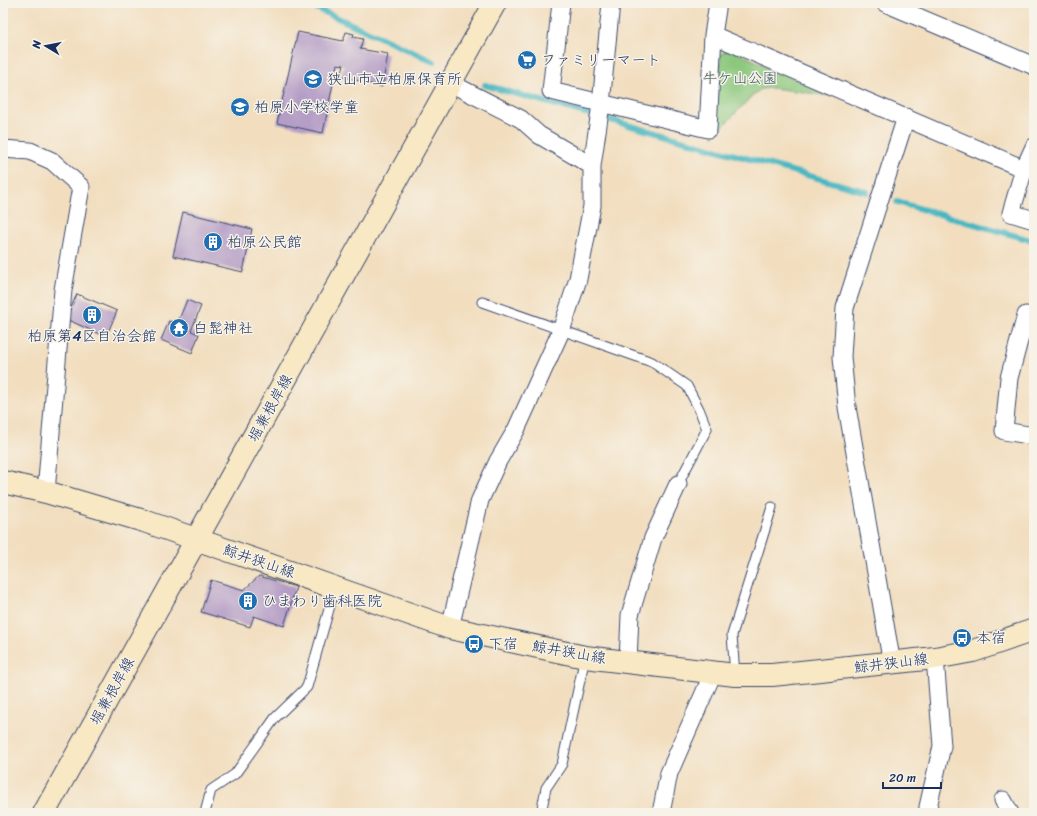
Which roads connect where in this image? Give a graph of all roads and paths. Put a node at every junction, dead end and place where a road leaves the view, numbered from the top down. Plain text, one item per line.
1 (495, 3) edge
2 (560, 3) edge
3 (611, 3) edge
4 (718, 3) edge
5 (885, 3) edge
6 (713, 35) junction
7 (1034, 66) edge
8 (450, 83) junction
9 (601, 104) junction
10 (906, 117) junction
11 (1034, 146) edge
12 (3, 149) edge
13 (592, 166) junction
14 (1024, 169) junction
15 (1034, 220) edge
16 (482, 302) dead end
17 (1034, 317) edge
18 (561, 331) junction
19 (1034, 436) edge
20 (3, 482) edge
21 (678, 484) joint
22 (46, 492) junction
23 (772, 507) dead end
24 (197, 540) junction
25 (335, 588) junction
26 (450, 628) junction
27 (1034, 630) edge
28 (585, 657) junction
29 (935, 658) junction
30 (628, 662) junction
31 (892, 664) junction
32 (713, 673) junction
33 (735, 675) junction
34 (44, 813) edge
35 (205, 813) edge
36 (541, 813) edge
37 (661, 813) edge
38 (928, 813) edge

1 - 8 main road, 堀兼根岸線
2 - 9 street
3 - 9 street
4 - 6 street
5 - 7 street
6 - 9 street
6 - 10 street
8 - 13 street
8 - 24 main road, 堀兼根岸線
9 - 13 street
10 - 14 street
10 - 31 street
11 - 14 street
12 - 22 street
13 - 18 street
14 - 15 street
16 - 18 lane
17 - 19 street
18 - 21 lane
18 - 26 street
20 - 22 main road, 鯨井狭山線
21 - 30 street
22 - 24 main road, 鯨井狭山線
23 - 33 lane
24 - 25 main road, 鯨井狭山線
24 - 34 main road, 堀兼根岸線
25 - 26 main road, 鯨井狭山線
25 - 35 lane
26 - 28 main road, 鯨井狭山線
27 - 29 main road, 鯨井狭山線
28 - 30 main road, 鯨井狭山線
28 - 36 lane
29 - 31 main road, 鯨井狭山線
29 - 38 street
30 - 32 main road, 鯨井狭山線
31 - 33 main road, 鯨井狭山線
32 - 33 main road, 鯨井狭山線
32 - 37 street

